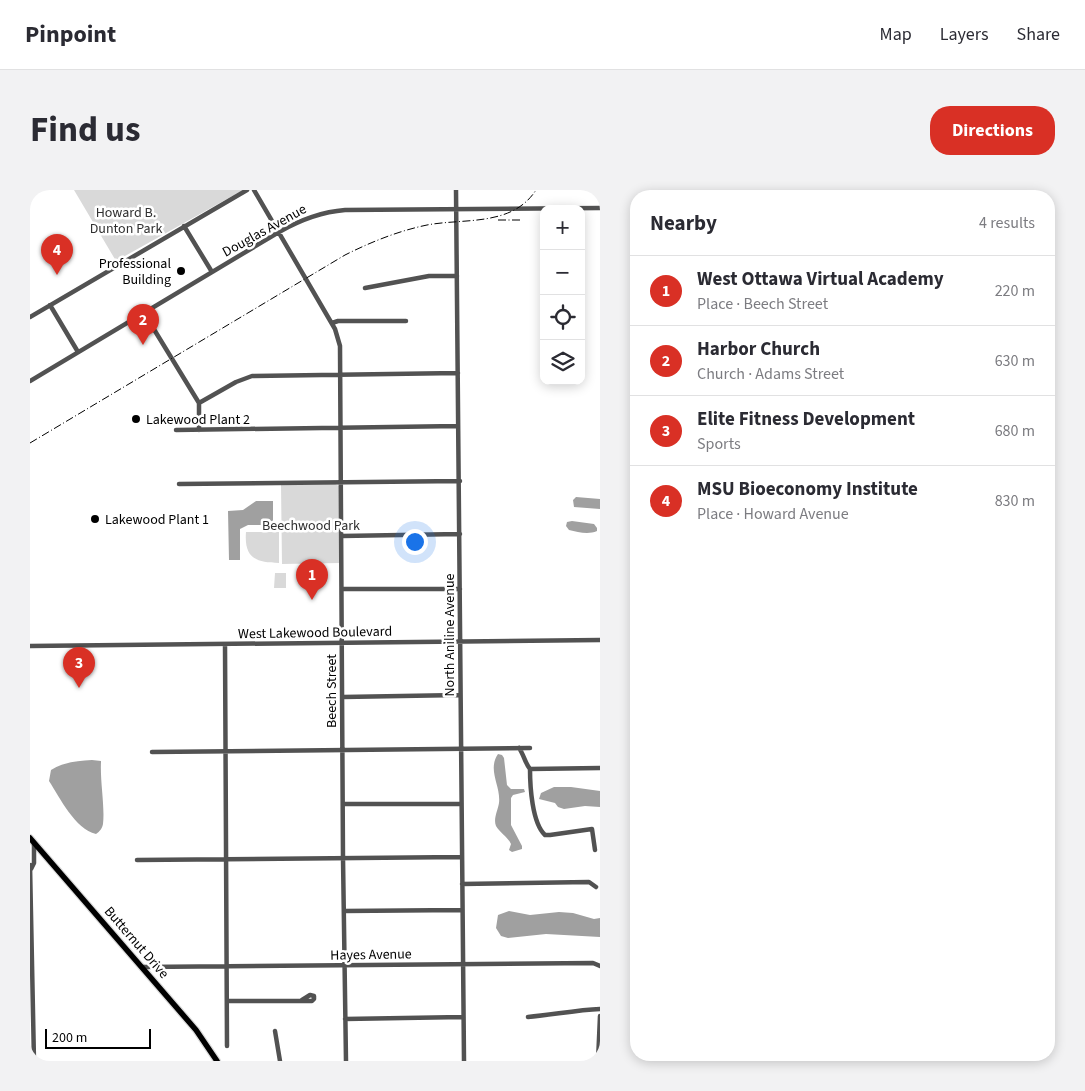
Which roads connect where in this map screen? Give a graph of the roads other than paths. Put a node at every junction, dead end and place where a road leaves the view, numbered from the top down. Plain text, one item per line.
1 (247, 190) edge
2 (254, 190) edge
3 (456, 190) edge
4 (457, 205) junction
5 (600, 208) edge
6 (184, 226) junction
7 (279, 232) junction
8 (212, 272) junction
9 (458, 276) junction
10 (365, 288) dead end
11 (50, 305) junction
12 (144, 313) junction
13 (30, 317) edge
14 (406, 321) dead end
15 (332, 323) junction
16 (78, 352) junction
17 (458, 373) junction
18 (341, 375) junction
19 (30, 381) edge
20 (199, 403) junction
21 (458, 426) junction
22 (340, 428) junction
23 (176, 430) dead end
24 (199, 430) junction
25 (460, 481) junction
26 (342, 482) junction
27 (179, 484) dead end
28 (460, 534) junction
29 (342, 536) junction
30 (342, 589) junction
31 (460, 589) junction
32 (600, 640) edge
33 (460, 641) junction
34 (342, 643) junction
35 (224, 644) junction
36 (30, 646) edge
37 (460, 695) junction
38 (343, 697) junction
39 (519, 748) junction
40 (530, 748) dead end
41 (461, 749) junction
42 (343, 750) junction
43 (152, 752) dead end
44 (226, 752) junction
45 (600, 768) edge
46 (530, 769) junction
47 (344, 804) junction
48 (462, 804) junction
49 (32, 841) edge
50 (595, 850) dead end
51 (462, 857) junction
52 (226, 858) junction
53 (343, 858) junction
54 (137, 860) dead end
55 (31, 867) edge
56 (462, 884) junction
57 (596, 887) dead end
58 (462, 910) junction
59 (344, 911) junction
60 (31, 926) edge
61 (462, 964) junction
62 (345, 965) junction
63 (227, 966) junction
64 (600, 966) edge
65 (142, 967) junction
66 (302, 1000) dead end
67 (227, 1001) junction
68 (600, 1009) edge
69 (600, 1016) edge
70 (463, 1017) junction
71 (528, 1017) dead end
72 (345, 1019) junction
73 (275, 1031) dead end
74 (227, 1046) dead end
75 (34, 1061) edge
76 (217, 1061) edge
77 (280, 1061) edge
78 (346, 1061) edge
79 (464, 1061) edge
80 (598, 1061) edge

1 - 6 street
2 - 7 street, Beech Street
3 - 4 street, North Aniline Avenue
4 - 5 street, Douglas Avenue
4 - 7 street, Douglas Avenue
4 - 9 street, North Aniline Avenue
6 - 8 street
6 - 11 street
7 - 8 street, Douglas Avenue
7 - 15 street, Beech Street
8 - 12 street, Douglas Avenue
9 - 10 street
9 - 17 street, North Aniline Avenue
11 - 13 street
11 - 16 street
12 - 16 street, Douglas Avenue
12 - 20 street
14 - 15 street
15 - 18 street, Beech Street
16 - 19 street, Douglas Avenue
17 - 18 street
17 - 21 street, North Aniline Avenue
18 - 20 street
18 - 22 street, Beech Street
20 - 24 street
21 - 22 street
21 - 25 street, North Aniline Avenue
22 - 24 street
22 - 26 street, Beech Street
23 - 24 street
25 - 26 street
25 - 28 street, North Aniline Avenue
26 - 27 street
26 - 29 street, Beech Street
28 - 29 street
28 - 31 street, North Aniline Avenue
29 - 30 street, Beech Street
30 - 31 street
30 - 34 street, Beech Street
31 - 33 street, North Aniline Avenue
32 - 33 street, West Lakewood Boulevard
33 - 34 street, West Lakewood Boulevard
33 - 37 street, North Aniline Avenue
34 - 35 street, West Lakewood Boulevard
34 - 38 street, Beech Street
35 - 36 street, West Lakewood Boulevard
35 - 44 street
37 - 38 street
37 - 41 street, North Aniline Avenue
38 - 42 street, Beech Street
39 - 40 street
39 - 41 street
39 - 46 street
41 - 42 street
41 - 48 street, North Aniline Avenue
42 - 44 street
42 - 47 street, Beech Street
43 - 44 street
44 - 52 street
45 - 46 street
46 - 50 street
47 - 48 street
47 - 53 street, Beech Street
48 - 51 street, North Aniline Avenue
49 - 55 street
49 - 65 main road, Butternut Drive
51 - 53 street
51 - 56 street, North Aniline Avenue
52 - 53 street
52 - 54 street
52 - 63 street
53 - 59 street, Beech Street
55 - 60 street
56 - 57 street
56 - 58 street, North Aniline Avenue
58 - 59 street
58 - 61 street, North Aniline Avenue
59 - 62 street, Beech Street
60 - 75 street
61 - 62 street, Hayes Avenue
61 - 64 street, Hayes Avenue
61 - 70 street, North Aniline Avenue
62 - 63 street, Hayes Avenue
62 - 72 street, Beech Street
63 - 65 street, Hayes Avenue
63 - 67 street
65 - 76 main road, Butternut Drive
66 - 67 street
67 - 74 street
68 - 71 street
69 - 80 street
70 - 72 street
70 - 79 street, North Aniline Avenue
72 - 78 street, Beech Street
73 - 77 street

